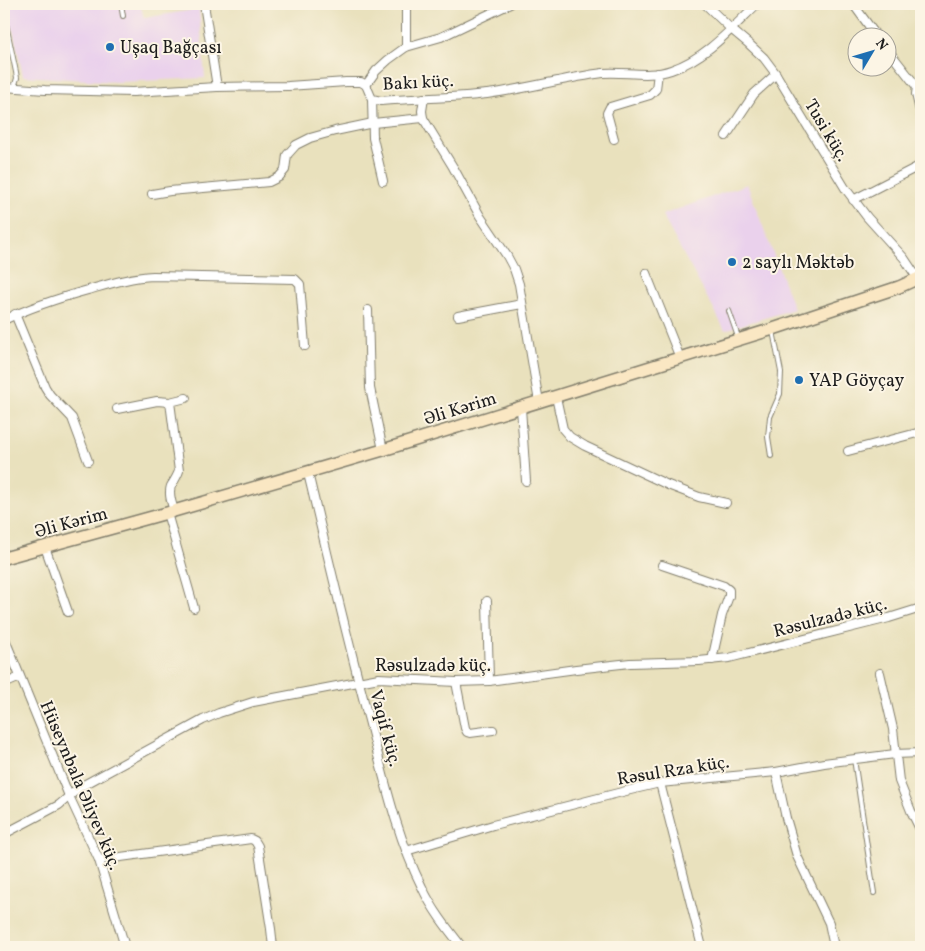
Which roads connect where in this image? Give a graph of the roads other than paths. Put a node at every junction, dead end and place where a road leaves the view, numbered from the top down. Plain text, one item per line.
1 (121, 4) edge
2 (204, 4) edge
3 (406, 4) edge
4 (510, 4) edge
5 (705, 4) edge
6 (757, 4) edge
7 (853, 4) edge
8 (4, 15) edge
9 (123, 16) dead end
10 (871, 28) edge
11 (731, 29) junction
12 (406, 47) junction
13 (898, 61) edge
14 (658, 73) junction
15 (776, 74) junction
16 (919, 84) edge
17 (366, 85) junction
18 (4, 87) edge
19 (217, 87) junction
20 (14, 88) junction
21 (424, 98) junction
22 (372, 99) junction
23 (921, 115) edge
24 (423, 118) junction
25 (373, 123) junction
26 (726, 136) dead end
27 (614, 139) dead end
28 (921, 165) edge
29 (382, 181) dead end
30 (152, 194) dead end
31 (854, 200) junction
32 (646, 273) dead end
33 (920, 278) edge
34 (522, 304) junction
35 (368, 310) dead end
36 (729, 311) dead end
37 (16, 314) junction
38 (458, 316) dead end
39 (4, 320) edge
40 (773, 329) junction
41 (739, 340) junction
42 (305, 346) dead end
43 (680, 358) junction
44 (556, 397) junction
45 (186, 398) dead end
46 (170, 402) junction
47 (539, 402) junction
48 (521, 408) junction
49 (117, 409) dead end
50 (921, 432) edge
51 (383, 450) junction
52 (848, 451) dead end
53 (771, 456) dead end
54 (88, 461) dead end
55 (308, 473) junction
56 (526, 481) dead end
57 (726, 503) dead end
58 (170, 512) junction
59 (45, 547) junction
60 (4, 558) edge
61 (662, 565) dead end
62 (487, 601) dead end
63 (194, 608) dead end
64 (921, 608) edge
65 (68, 612) dead end
66 (4, 637) edge
67 (7, 651) edge
68 (712, 660) junction
69 (880, 673) dead end
70 (20, 677) junction
71 (359, 681) junction
72 (489, 681) junction
73 (456, 682) junction
74 (4, 684) edge
75 (493, 730) dead end
76 (921, 753) edge
77 (895, 754) junction
78 (854, 760) junction
79 (776, 772) junction
80 (660, 783) junction
81 (69, 796) junction
82 (921, 831) edge
83 (4, 834) edge
84 (406, 851) junction
85 (99, 860) junction
86 (874, 893) dead end
87 (125, 947) edge
88 (273, 947) edge
89 (462, 947) edge
90 (702, 947) edge
91 (834, 947) edge

1 - 9 lane
2 - 19 street
3 - 12 street
4 - 12 street
5 - 11 street, Tusi küç.
6 - 11 street, Bakı küç.
7 - 10 street
8 - 20 lane
11 - 14 street, Bakı küç.
11 - 15 street, Tusi küç.
12 - 17 street
13 - 16 street
14 - 21 street, Bakı küç.
14 - 27 street
15 - 26 street
15 - 31 street, Tusi küç.
16 - 23 street
17 - 19 street, Bakı küç.
17 - 22 street, Bakı küç.
18 - 20 street, Bakı küç.
19 - 20 street, Bakı küç.
21 - 22 street, Bakı küç.
21 - 24 street
22 - 25 street
24 - 25 street
24 - 34 street
25 - 29 street
25 - 30 street
28 - 31 street
31 - 33 street, Tusi küç.
32 - 43 street
33 - 40 main road, Əli Kərim
34 - 38 street
34 - 47 street
35 - 51 street
36 - 41 lane
37 - 39 street
37 - 42 street
37 - 54 street
40 - 41 main road, Əli Kərim
40 - 53 lane
41 - 43 main road, Əli Kərim
43 - 44 main road, Əli Kərim
44 - 47 main road, Əli Kərim
44 - 57 street
45 - 46 street
46 - 49 street
46 - 58 street
47 - 48 main road, Əli Kərim
48 - 51 main road, Əli Kərim
48 - 56 street
50 - 52 street
51 - 55 main road, Əli Kərim
55 - 58 main road, Əli Kərim
55 - 71 street, Vaqif küç.
58 - 59 main road, Əli Kərim
58 - 63 street
59 - 60 main road, Əli Kərim
59 - 65 street
61 - 68 street
62 - 72 street
64 - 68 street, Rəsulzadə küç.
66 - 67 street, Hüseynbala Əliyev küç.
67 - 70 street, Hüseynbala Əliyev küç.
68 - 72 street, Rəsulzadə küç.
69 - 77 street
70 - 74 street
70 - 81 street, Hüseynbala Əliyev küç.
71 - 73 street, Rəsulzadə küç.
71 - 81 street, Rəsulzadə küç.
71 - 84 street, Vaqif küç.
72 - 73 street, Rəsulzadə küç.
73 - 75 street
76 - 77 street, Rəsul Rza küç.
77 - 78 street, Rəsul Rza küç.
77 - 82 street
78 - 79 street, Rəsul Rza küç.
78 - 86 lane
79 - 80 street, Rəsul Rza küç.
79 - 91 street
80 - 84 street, Rəsul Rza küç.
80 - 90 street
81 - 83 street, Rəsulzadə küç.
81 - 85 street, Hüseynbala Əliyev küç.
84 - 89 street, Vaqif küç.
85 - 87 street, Hüseynbala Əliyev küç.
85 - 88 street

